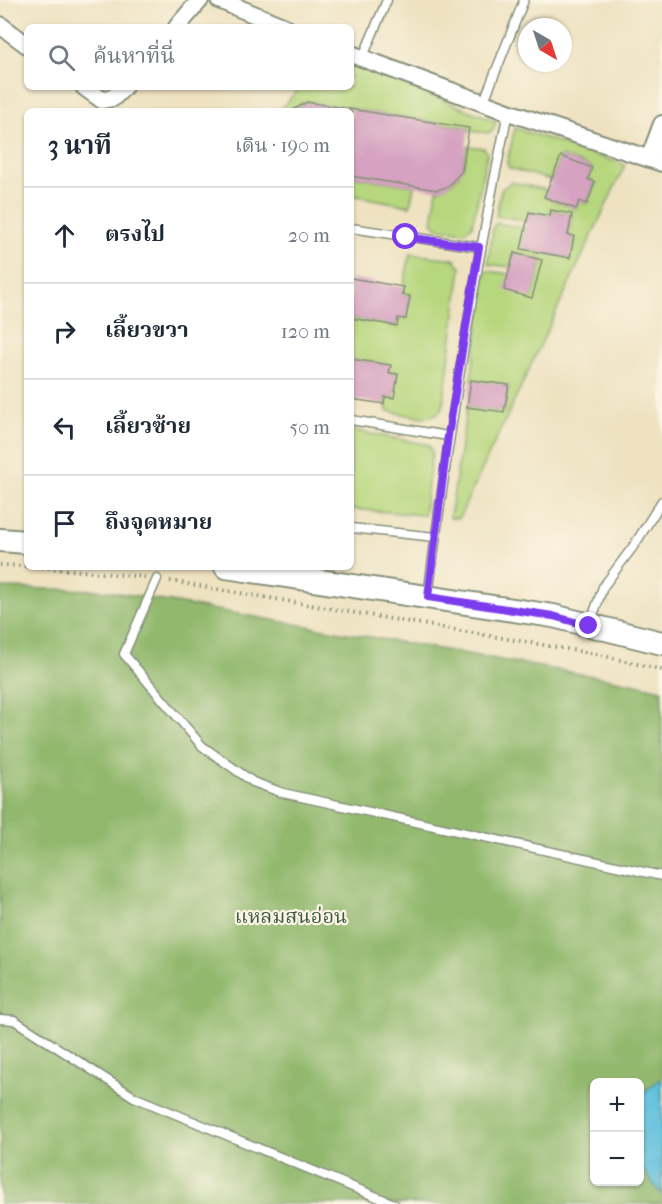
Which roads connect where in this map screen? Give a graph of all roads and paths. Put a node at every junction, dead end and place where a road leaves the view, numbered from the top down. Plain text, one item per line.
1 (200, 0) edge
2 (219, 0) edge
3 (387, 0) edge
4 (524, 0) edge
5 (180, 24) edge
6 (278, 24) edge
7 (0, 25) edge
8 (24, 43) edge
9 (357, 56) edge
10 (88, 90) edge
11 (121, 90) edge
12 (484, 101) junction
13 (508, 112) junction
14 (662, 124) edge
15 (655, 161) edge
16 (354, 228) edge
17 (479, 247) junction
18 (354, 420) edge
19 (448, 436) junction
20 (662, 501) edge
21 (354, 528) edge
22 (435, 537) junction
23 (0, 540) edge
24 (24, 542) edge
25 (0, 565) edge
26 (24, 566) edge
27 (78, 570) edge
28 (246, 570) edge
29 (157, 579) junction
30 (428, 597) junction
31 (589, 626) junction
32 (662, 643) edge
33 (662, 670) edge
34 (662, 876) edge
35 (0, 1019) edge
36 (394, 1204) edge

1 - 5 street
2 - 6 street
3 - 9 lane
4 - 12 lane
7 - 8 street
9 - 12 street
10 - 11 street
12 - 13 street
13 - 15 street
13 - 17 lane
14 - 15 street
16 - 17 lane
17 - 19 lane
18 - 19 lane
19 - 22 lane
20 - 31 lane
21 - 22 lane
22 - 30 lane
23 - 24 street
25 - 26 path
27 - 29 path
28 - 30 street
29 - 33 path
29 - 34 lane
30 - 31 street
31 - 32 street
35 - 36 lane

